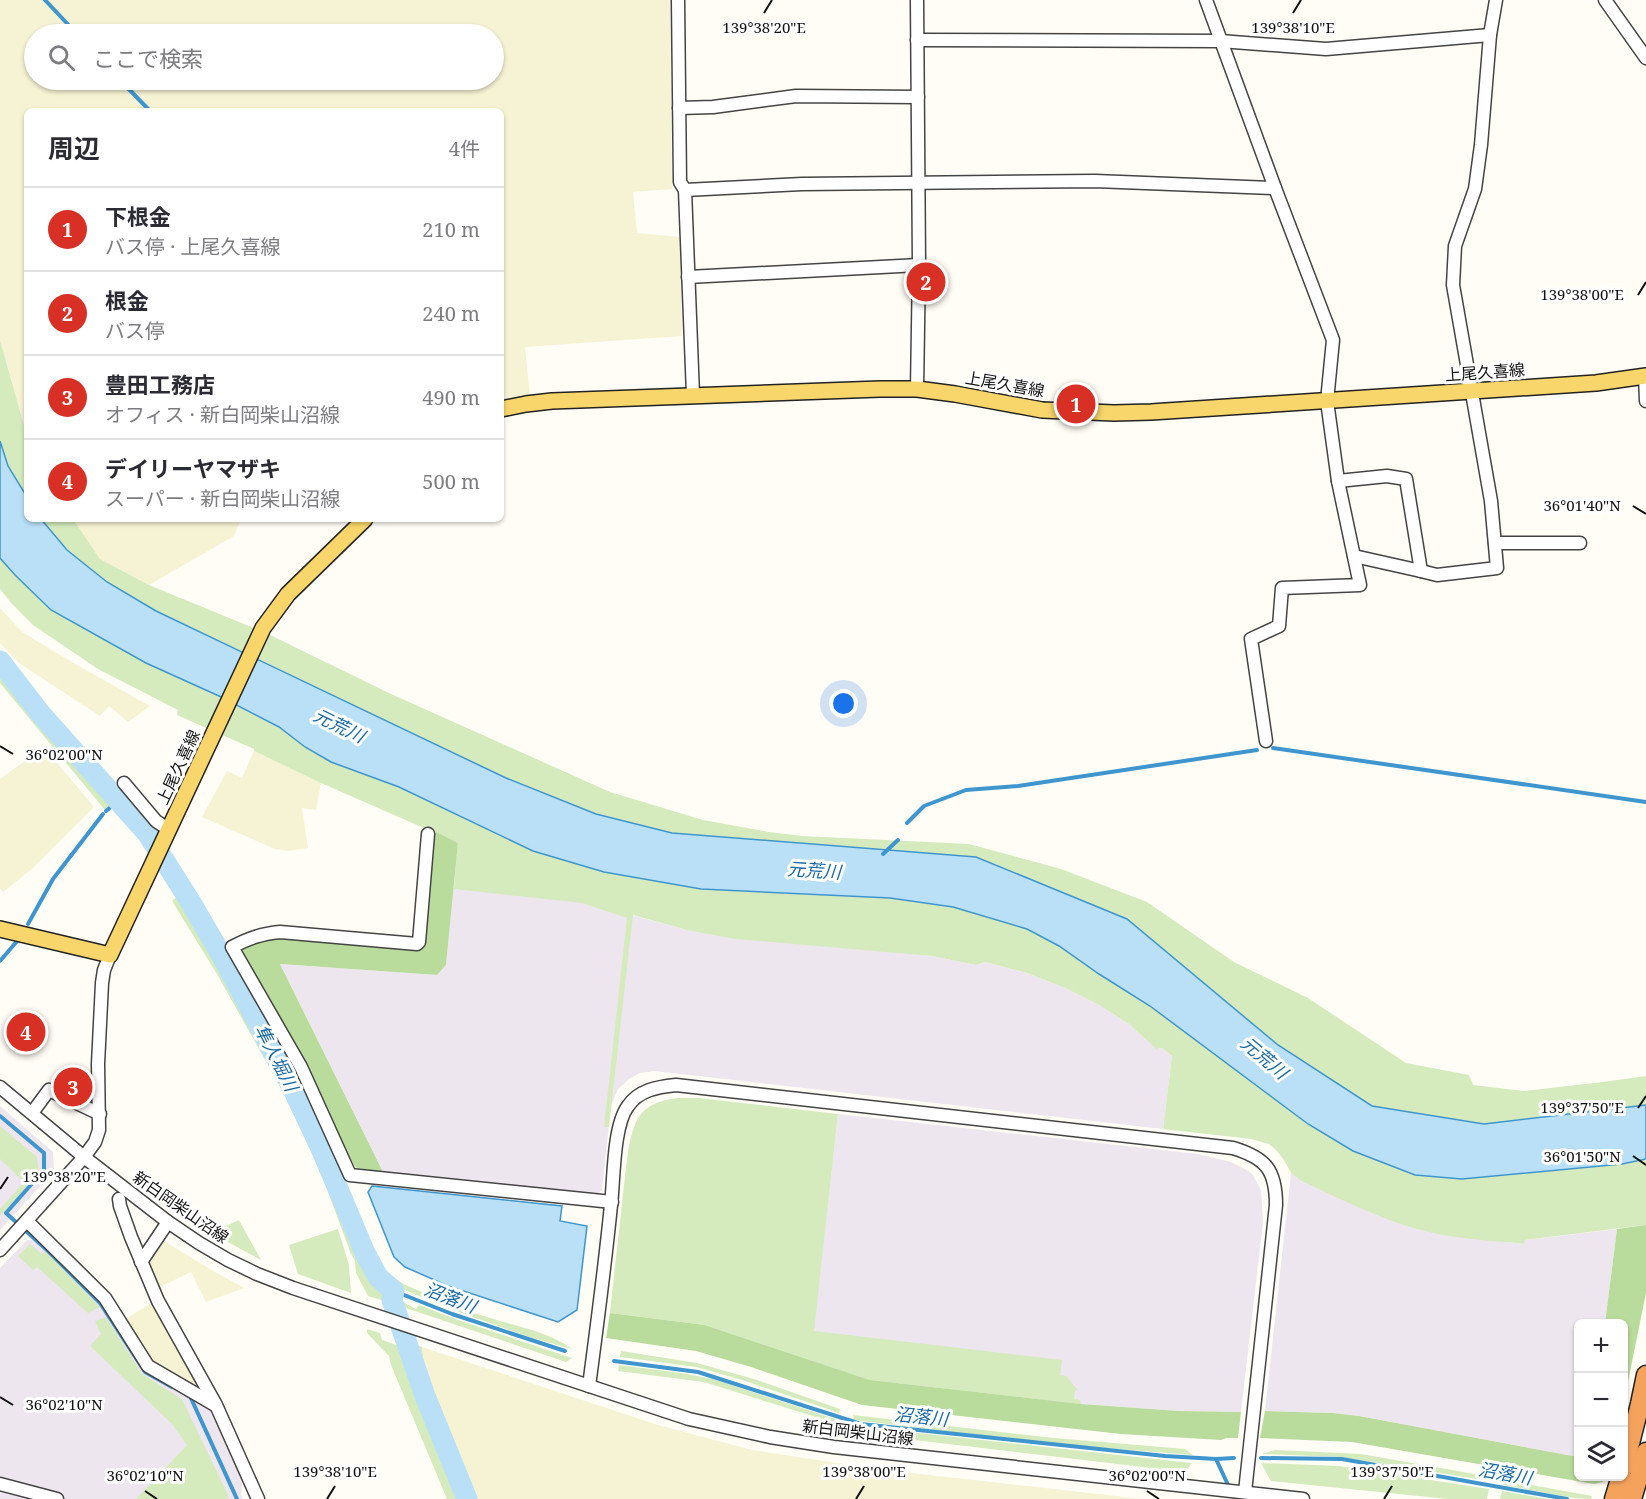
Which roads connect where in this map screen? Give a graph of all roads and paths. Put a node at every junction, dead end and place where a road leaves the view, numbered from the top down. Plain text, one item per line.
1 (678, 0) edge
2 (916, 0) edge
3 (1206, 0) edge
4 (1496, 0) edge
5 (1605, 0) edge
6 (1490, 35) junction
7 (917, 40) junction
8 (1220, 41) junction
9 (1646, 58) edge
10 (918, 97) junction
11 (679, 108) junction
12 (918, 182) junction
13 (1275, 188) junction
14 (684, 190) junction
15 (919, 265) junction
16 (688, 277) junction
17 (1645, 376) edge
18 (917, 389) junction
19 (1473, 391) junction
20 (693, 395) junction
21 (1327, 401) junction
22 (1646, 401) edge
23 (504, 408) edge
24 (1338, 482) junction
25 (362, 522) edge
26 (1495, 543) junction
27 (1580, 543) dead end
28 (1354, 556) junction
29 (1421, 571) junction
30 (1266, 741) dead end
31 (124, 783) dead end
32 (166, 834) junction
33 (428, 834) dead end
34 (0, 928) edge
35 (110, 955) junction
36 (0, 1086) edge
37 (32, 1113) junction
38 (100, 1114) junction
39 (84, 1157) junction
40 (119, 1199) dead end
41 (612, 1202) junction
42 (27, 1221) junction
43 (168, 1222) junction
44 (0, 1250) edge
45 (141, 1262) junction
46 (1646, 1375) edge
47 (589, 1386) junction
48 (216, 1405) junction
49 (1628, 1448) edge
50 (1646, 1452) edge
51 (1619, 1481) edge
52 (0, 1484) edge
53 (1245, 1492) junction
54 (1218, 1495) edge
55 (57, 1499) edge
56 (257, 1499) edge
57 (1303, 1499) edge
58 (1614, 1499) edge
59 (1632, 1499) edge

1 - 11 street
2 - 7 street
3 - 8 street
4 - 6 street
5 - 9 street
6 - 8 street
6 - 19 street
7 - 8 street
7 - 10 street
8 - 13 street
10 - 11 street
10 - 12 street
11 - 14 street
12 - 13 street
12 - 14 street
12 - 15 street
13 - 21 street
14 - 16 street
15 - 16 street
15 - 18 street
16 - 20 street
17 - 19 main road, 上尾久喜線
17 - 22 street
18 - 20 main road, 上尾久喜線
18 - 21 main road, 上尾久喜線
19 - 21 main road, 上尾久喜線
19 - 26 street
20 - 23 main road, 上尾久喜線
21 - 24 street
24 - 28 street
24 - 29 street
25 - 32 main road, 上尾久喜線
26 - 27 street
26 - 29 street
28 - 29 street
28 - 30 street
31 - 32 street
32 - 35 main road, 上尾久喜線
33 - 41 street
34 - 35 main road
35 - 38 street
36 - 37 street, 新白岡柴山沼線
37 - 38 street
37 - 39 street, 新白岡柴山沼線
38 - 39 street
39 - 42 street
39 - 43 street, 新白岡柴山沼線
40 - 45 street
41 - 47 street
41 - 53 street
42 - 44 street
42 - 48 street
43 - 45 street
43 - 47 street, 新白岡柴山沼線
45 - 48 street
46 - 49 highway
47 - 54 street, 新白岡柴山沼線
48 - 56 street
50 - 59 highway
51 - 58 highway
52 - 55 street
53 - 54 street, 新白岡柴山沼線
53 - 57 street, 新白岡柴山沼線

